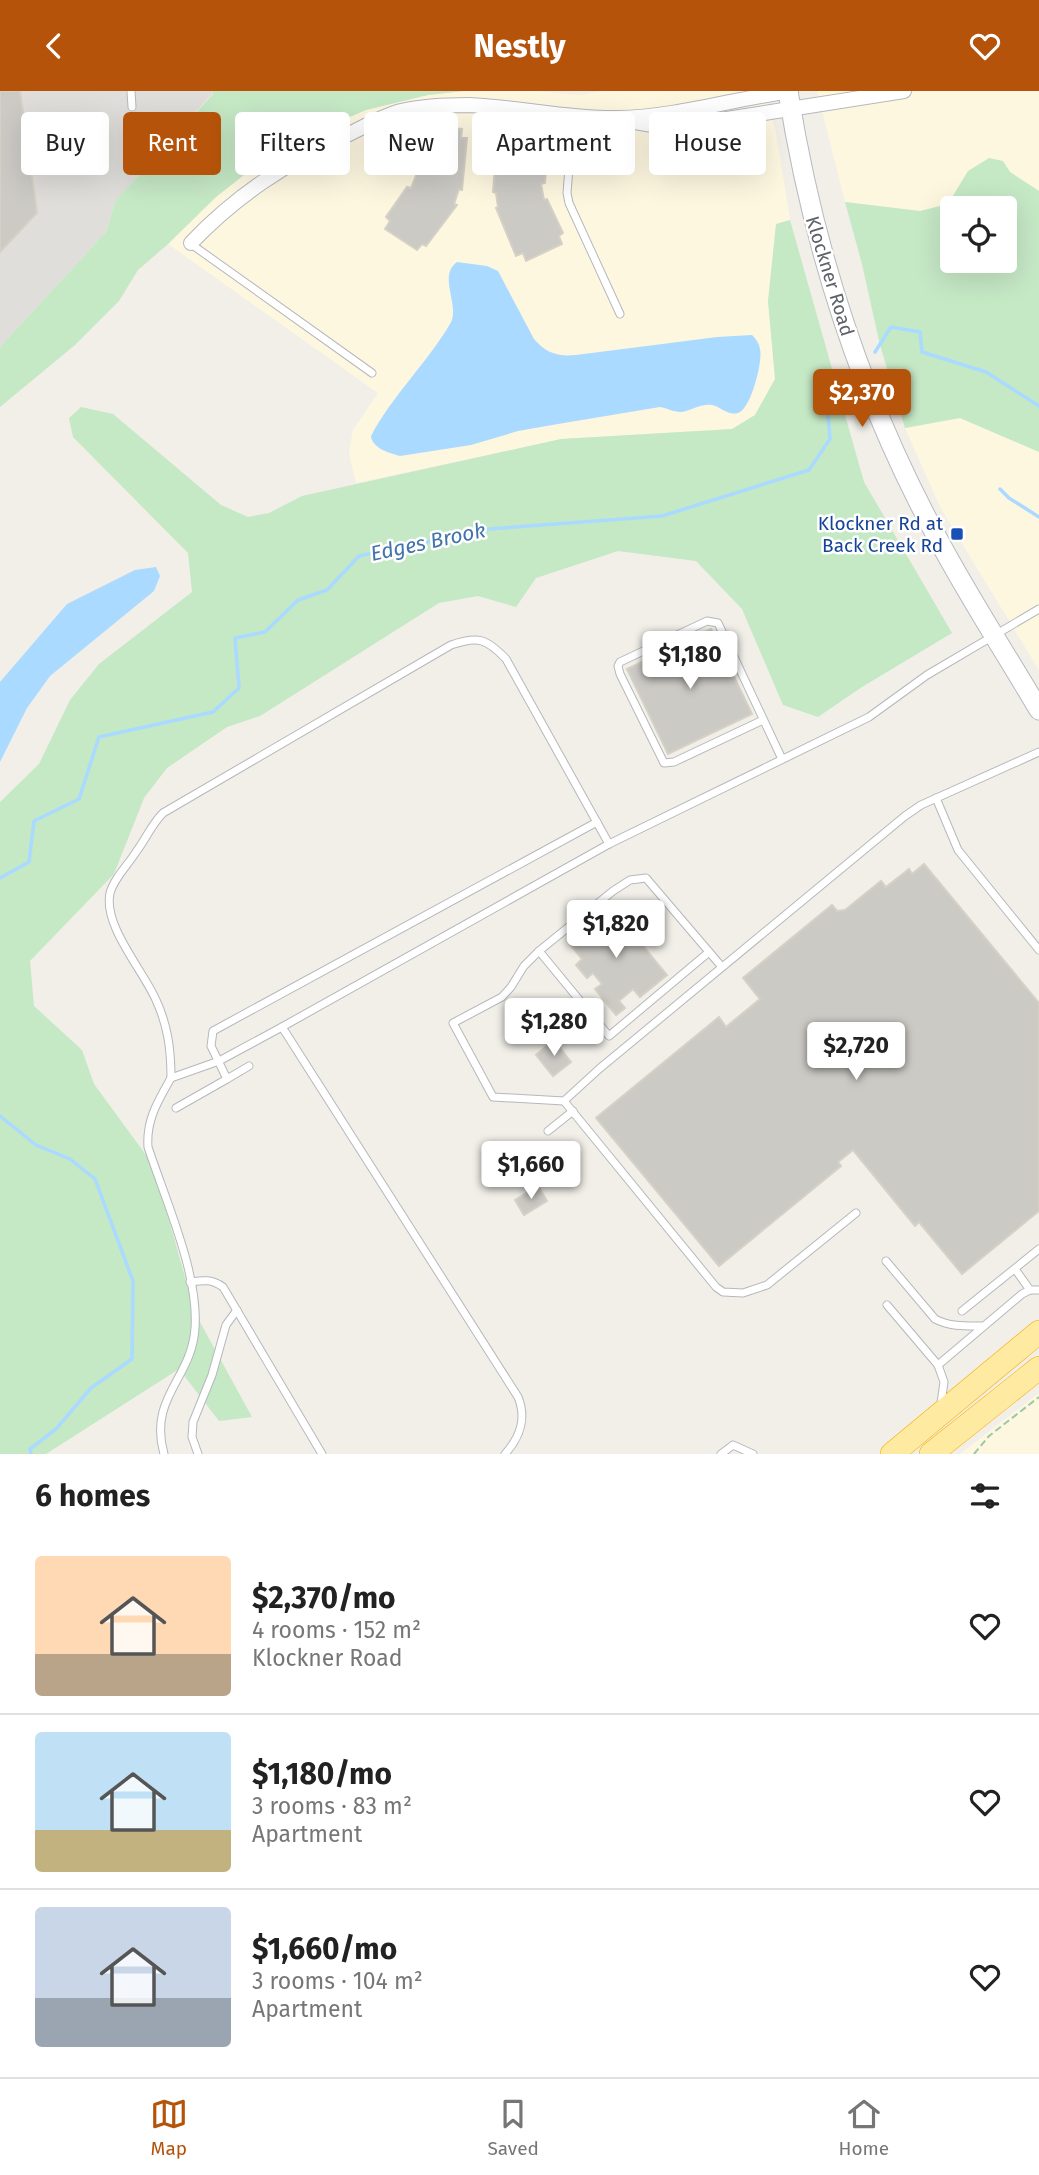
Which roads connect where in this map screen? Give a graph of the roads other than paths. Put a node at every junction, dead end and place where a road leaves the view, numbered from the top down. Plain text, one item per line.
1 (131, 91) edge
2 (904, 91) edge
3 (789, 95) edge
4 (132, 107) dead end
5 (529, 112) edge
6 (635, 122) edge
7 (568, 175) edge
8 (191, 243) joint
9 (621, 314) dead end
10 (372, 373) dead end
11 (1039, 609) edge
12 (994, 636) junction
13 (1039, 710) edge
14 (763, 720) junction
15 (1039, 753) edge
16 (782, 759) junction
17 (936, 798) junction
18 (597, 822) junction
19 (610, 844) junction
20 (1039, 950) edge
21 (539, 951) junction
22 (709, 952) junction
23 (722, 967) junction
24 (282, 1027) junction
25 (219, 1061) junction
26 (249, 1066) dead end
27 (171, 1078) junction
28 (227, 1079) junction
29 (565, 1101) junction
30 (176, 1108) dead end
31 (573, 1111) junction
32 (548, 1131) dead end
33 (856, 1213) dead end
34 (1039, 1249) edge
35 (886, 1261) dead end
36 (1015, 1269) junction
37 (190, 1282) junction
38 (1030, 1290) junction
39 (1039, 1290) edge
40 (887, 1305) dead end
41 (237, 1310) junction
42 (962, 1311) dead end
43 (984, 1326) junction
44 (1039, 1332) edge
45 (938, 1365) junction
46 (1039, 1368) edge
47 (936, 1416) junction
48 (164, 1454) edge
49 (198, 1454) edge
50 (322, 1454) edge
51 (505, 1454) edge
52 (721, 1454) edge
53 (753, 1454) edge
54 (892, 1454) edge
55 (931, 1454) edge

1 - 4 lane
2 - 3 street
3 - 6 street
3 - 12 main road, Klockner Road
5 - 8 street
7 - 9 lane
8 - 10 lane
11 - 12 lane
12 - 13 main road, Klockner Road
12 - 16 lane
14 - 14 lane
14 - 16 lane
15 - 17 lane
16 - 19 lane
17 - 20 lane
17 - 23 lane
18 - 19 lane
18 - 25 lane
18 - 27 lane
19 - 24 lane
21 - 22 lane
21 - 22 lane
21 - 29 lane
22 - 23 lane
23 - 29 lane
24 - 25 lane
24 - 51 lane
25 - 27 lane
25 - 28 lane
26 - 28 lane
27 - 37 lane
28 - 30 lane
29 - 31 lane
31 - 32 lane
31 - 33 lane
34 - 36 lane
35 - 43 lane
36 - 38 lane
36 - 42 lane
37 - 41 lane
37 - 48 lane
38 - 39 lane
38 - 43 lane
40 - 45 lane
41 - 49 lane
41 - 50 lane
43 - 45 lane
44 - 47 highway
45 - 47 lane
46 - 55 highway
47 - 54 highway
52 - 53 lane

